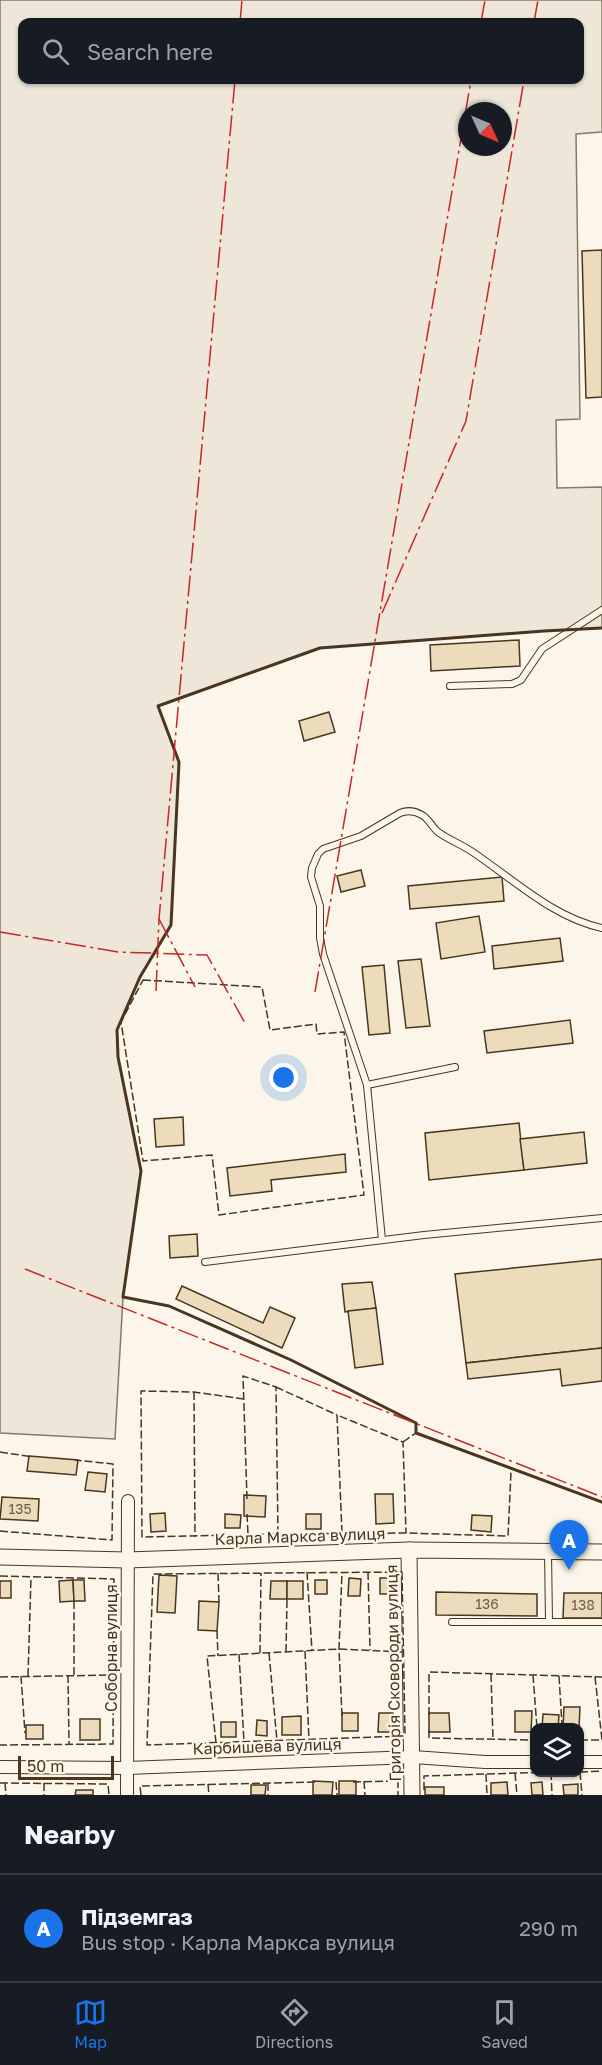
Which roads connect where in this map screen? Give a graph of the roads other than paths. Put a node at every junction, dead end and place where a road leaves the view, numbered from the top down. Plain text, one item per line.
1 (602, 610) edge
2 (450, 686) dead end
3 (602, 928) edge
4 (454, 1067) dead end
5 (367, 1084) junction
6 (602, 1218) edge
7 (382, 1240) junction
8 (205, 1262) dead end
9 (128, 1501) dead end
10 (409, 1550) junction
11 (548, 1551) junction
12 (602, 1552) edge
13 (0, 1557) edge
14 (127, 1560) junction
15 (452, 1622) dead end
16 (549, 1622) junction
17 (602, 1622) edge
18 (413, 1757) junction
19 (530, 1762) edge
20 (584, 1762) edge
21 (602, 1762) edge
22 (0, 1767) edge
23 (127, 1768) junction
24 (127, 1795) edge
25 (412, 1795) edge

1 - 2 lane
3 - 5 lane
4 - 5 lane
5 - 7 lane
6 - 7 lane
7 - 8 lane
9 - 14 street, Соборна вулиця
10 - 11 street, Карла Маркса вулиця
10 - 14 street, Карла Маркса вулиця
10 - 18 street, Григорія Сковороди вулиця
11 - 12 street, Карла Маркса вулиця
11 - 16 lane
13 - 14 street, Карла Маркса вулиця
14 - 23 street, Соборна вулиця
15 - 16 lane
16 - 17 lane
18 - 19 street, Карбишева вулиця
18 - 23 street, Карбишева вулиця
18 - 25 street, Григорія Сковороди вулиця
20 - 21 street
22 - 23 street, Карбишева вулиця
23 - 24 street, Соборна вулиця

